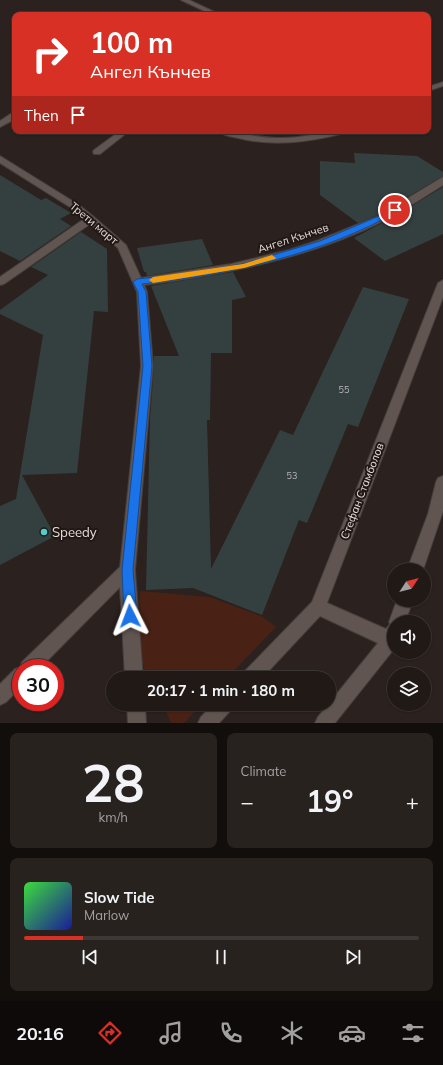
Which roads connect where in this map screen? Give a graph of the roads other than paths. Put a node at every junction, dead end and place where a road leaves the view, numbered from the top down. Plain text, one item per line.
1 (184, 0) edge
2 (211, 12) edge
3 (443, 84) edge
4 (431, 88) edge
5 (12, 117) edge
6 (0, 125) edge
7 (121, 134) edge
8 (232, 134) edge
9 (328, 134) edge
10 (97, 152) dead end
11 (0, 159) edge
12 (443, 180) edge
13 (91, 219) junction
14 (0, 282) edge
15 (137, 282) junction
16 (443, 283) edge
17 (443, 482) edge
18 (418, 563) edge
19 (128, 570) junction
20 (318, 607) junction
21 (387, 633) edge
22 (387, 641) edge
23 (37, 659) edge
24 (134, 671) edge
25 (257, 671) edge
26 (12, 684) edge
27 (0, 696) edge
28 (136, 711) edge
29 (218, 711) edge
30 (137, 723) edge
31 (207, 723) edge
32 (324, 723) edge

1 - 2 street
3 - 4 street
5 - 6 street
7 - 10 street
8 - 9 street
11 - 13 street, Трети март
12 - 15 street, Ангел Кънчев
13 - 14 street
13 - 15 street, Трети март
15 - 19 street, Трети март
16 - 20 street, Стефан Стамболов
17 - 18 street
19 - 23 street
19 - 24 street, Трети март
20 - 21 street
20 - 25 street, Стефан Стамболов
22 - 32 street
26 - 27 street
28 - 30 street
29 - 31 street

